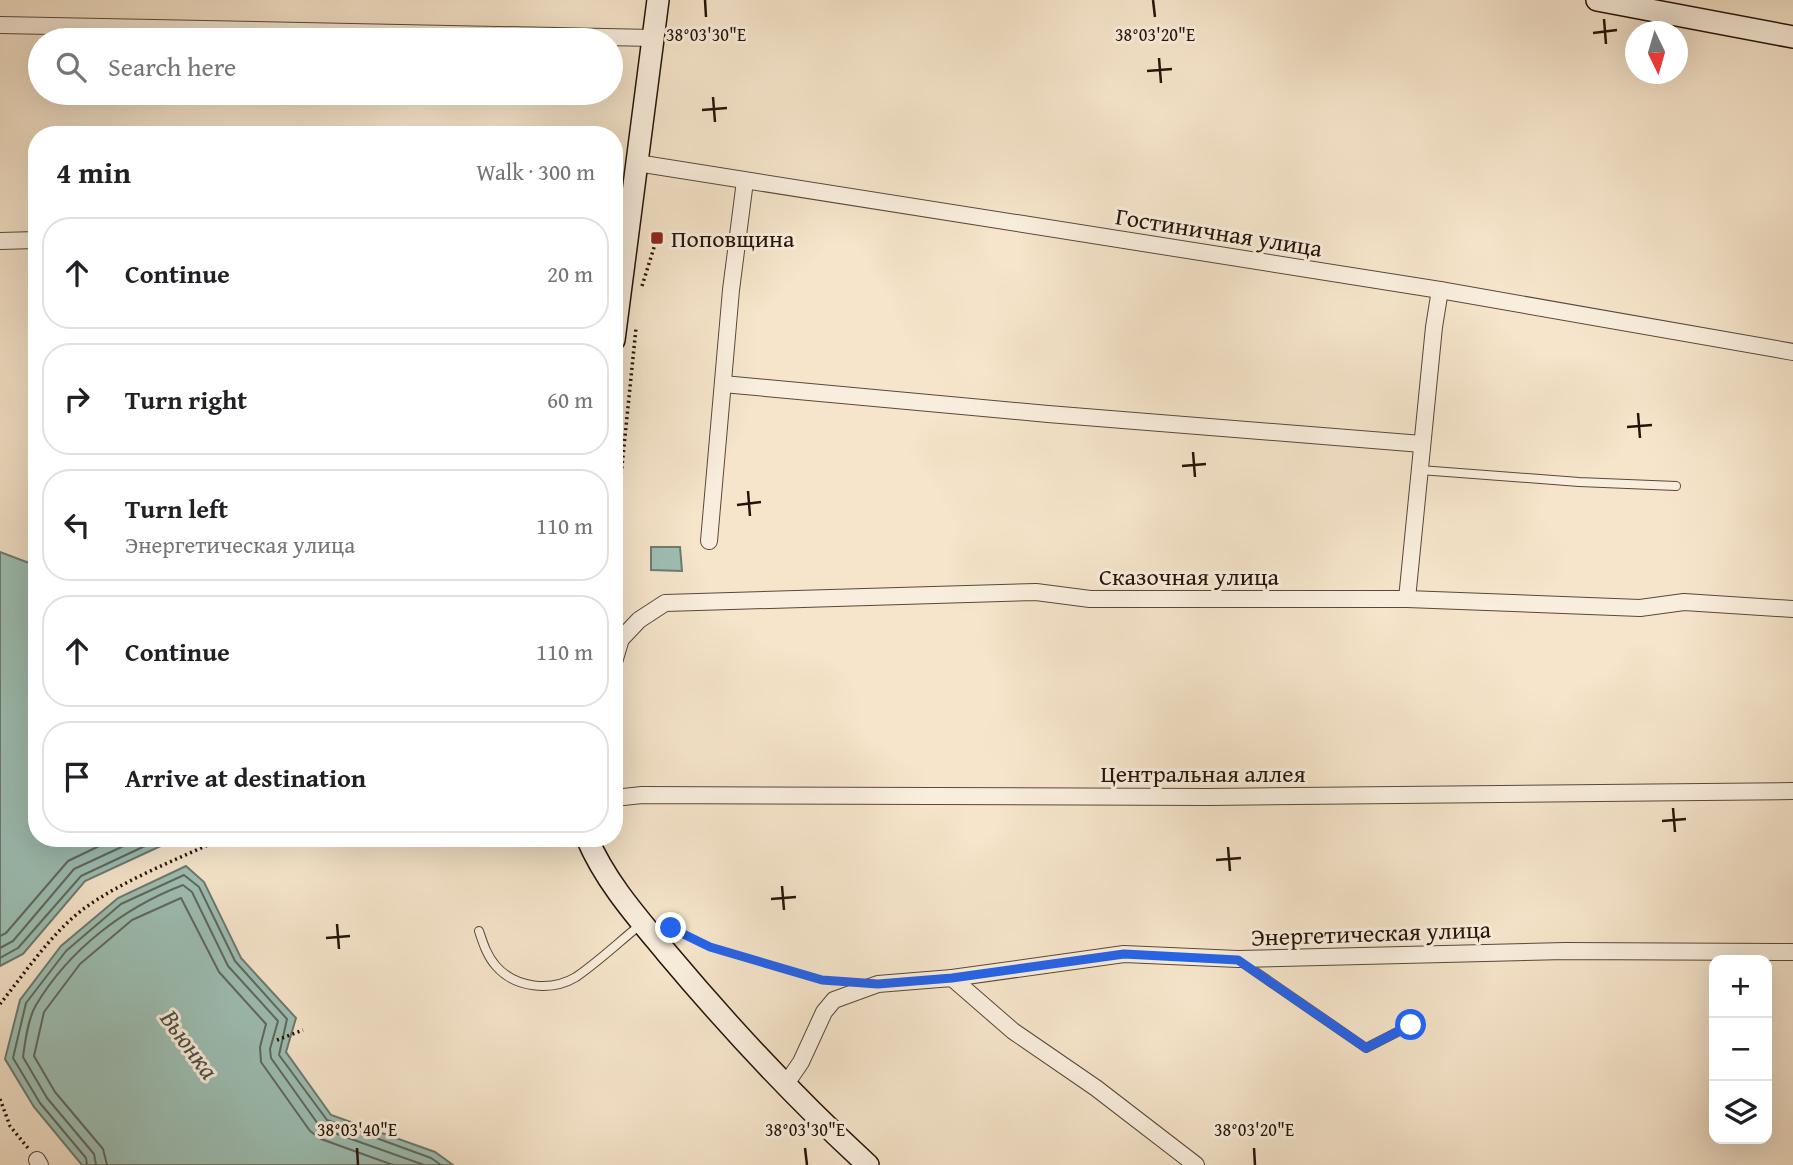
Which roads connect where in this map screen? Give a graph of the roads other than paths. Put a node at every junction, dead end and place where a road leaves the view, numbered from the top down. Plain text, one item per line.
1 (658, 0) edge
2 (1597, 0) edge
3 (0, 25) edge
4 (151, 28) edge
5 (623, 37) edge
6 (1793, 37) edge
7 (653, 38) junction
8 (637, 163) junction
9 (745, 181) junction
10 (623, 236) edge
11 (28, 240) edge
12 (0, 241) edge
13 (1440, 289) junction
14 (1793, 352) edge
15 (723, 384) junction
16 (1422, 444) junction
17 (1420, 470) junction
18 (1676, 486) dead end
19 (709, 541) dead end
20 (1407, 599) junction
21 (1793, 609) edge
22 (623, 637) edge
23 (1793, 790) edge
24 (623, 797) edge
25 (592, 847) edge
26 (643, 923) junction
27 (479, 931) dead end
28 (1793, 951) edge
29 (1238, 960) junction
30 (952, 978) junction
31 (1411, 1025) dead end
32 (786, 1084) junction
33 (868, 1165) edge
34 (1196, 1165) edge

1 - 7 main road
2 - 6 main road
3 - 4 street
5 - 7 street
7 - 8 main road
8 - 9 street, Гостиничная улица
8 - 10 main road
9 - 13 street, Гостиничная улица
9 - 15 street
11 - 12 street
13 - 14 street, Гостиничная улица
13 - 16 street
15 - 16 street
15 - 19 street
16 - 17 street
17 - 18 lane
17 - 20 street
20 - 21 street, Сказочная улица
20 - 22 street, Сказочная улица
23 - 24 street, Центральная аллея
25 - 26 main road
26 - 27 lane
26 - 32 main road
28 - 29 street, Энергетическая улица
29 - 30 street, Энергетическая улица
29 - 31 lane
30 - 32 street, Энергетическая улица
30 - 34 street
32 - 33 main road

